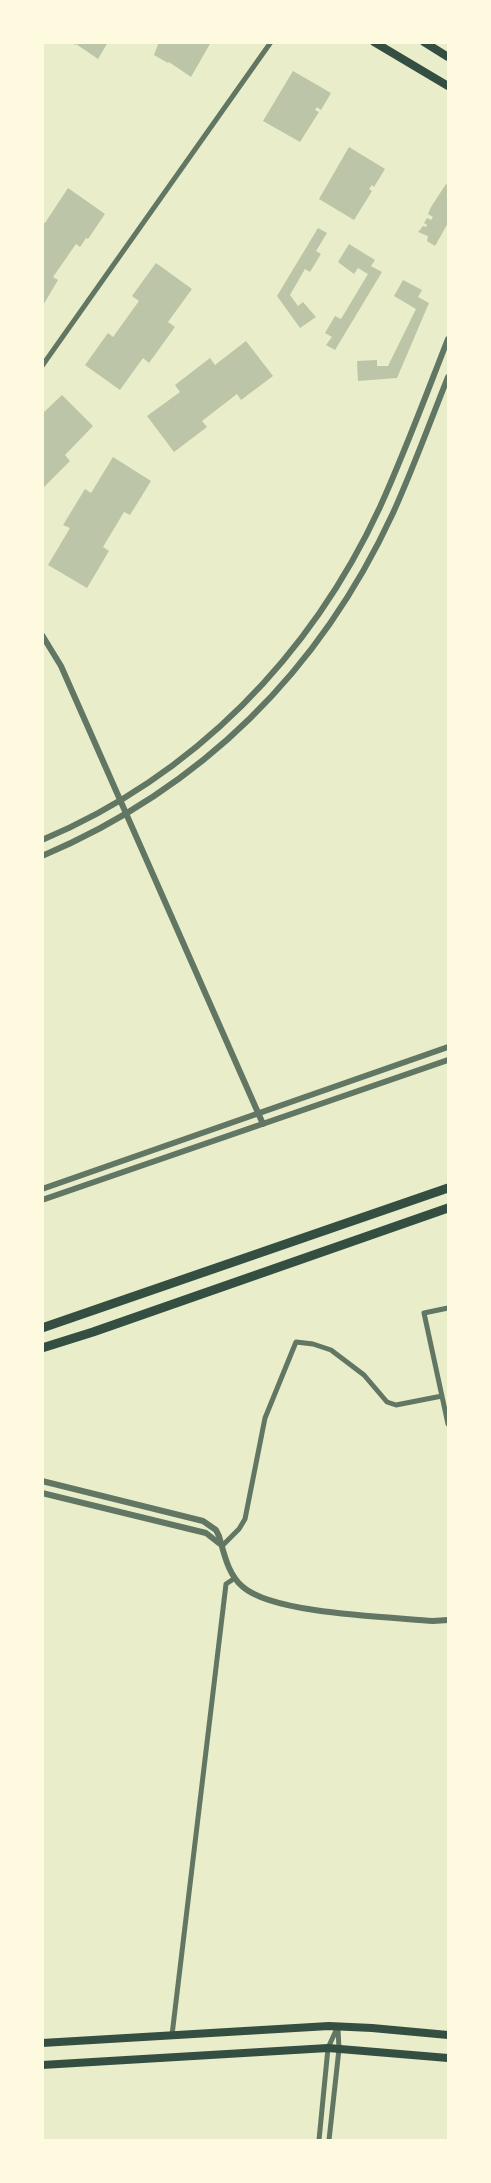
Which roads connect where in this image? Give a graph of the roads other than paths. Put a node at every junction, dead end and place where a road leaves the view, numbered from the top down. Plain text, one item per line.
1 (271, 42) edge
2 (374, 42) edge
3 (424, 42) edge
4 (448, 57) edge
5 (448, 86) edge
6 (448, 339) edge
7 (42, 366) edge
8 (448, 377) edge
9 (42, 635) edge
10 (121, 802) junction
11 (126, 815) junction
12 (42, 840) edge
13 (42, 856) edge
14 (448, 1048) edge
15 (448, 1060) edge
16 (259, 1114) junction
17 (263, 1124) junction
18 (448, 1188) edge
19 (42, 1189) edge
20 (42, 1200) edge
21 (448, 1208) edge
22 (448, 1308) edge
23 (42, 1328) edge
24 (42, 1348) edge
25 (442, 1396) junction
26 (448, 1424) edge
27 (42, 1481) edge
28 (42, 1493) edge
29 (222, 1546) junction
30 (235, 1578) junction
31 (448, 1620) edge
32 (338, 2026) junction
33 (172, 2035) junction
34 (448, 2035) edge
35 (42, 2042) edge
36 (328, 2048) junction
37 (339, 2049) junction
38 (448, 2058) edge
39 (42, 2065) edge
40 (319, 2140) edge
41 (329, 2140) edge

1 - 7 street
2 - 5 main road
3 - 4 main road
6 - 10 street
8 - 11 street
9 - 10 street
10 - 11 street
10 - 12 street
11 - 13 street
11 - 16 street
14 - 16 street
15 - 17 street
16 - 17 street
16 - 19 street
17 - 20 street
18 - 23 highway
21 - 24 highway
22 - 25 street
25 - 26 street
25 - 29 street
27 - 29 street
28 - 29 street
29 - 30 street
30 - 31 street
30 - 33 street
32 - 33 main road
32 - 34 main road
32 - 36 street
32 - 37 street
33 - 35 main road
36 - 37 main road
36 - 39 main road
36 - 40 street
37 - 38 main road
37 - 41 street

